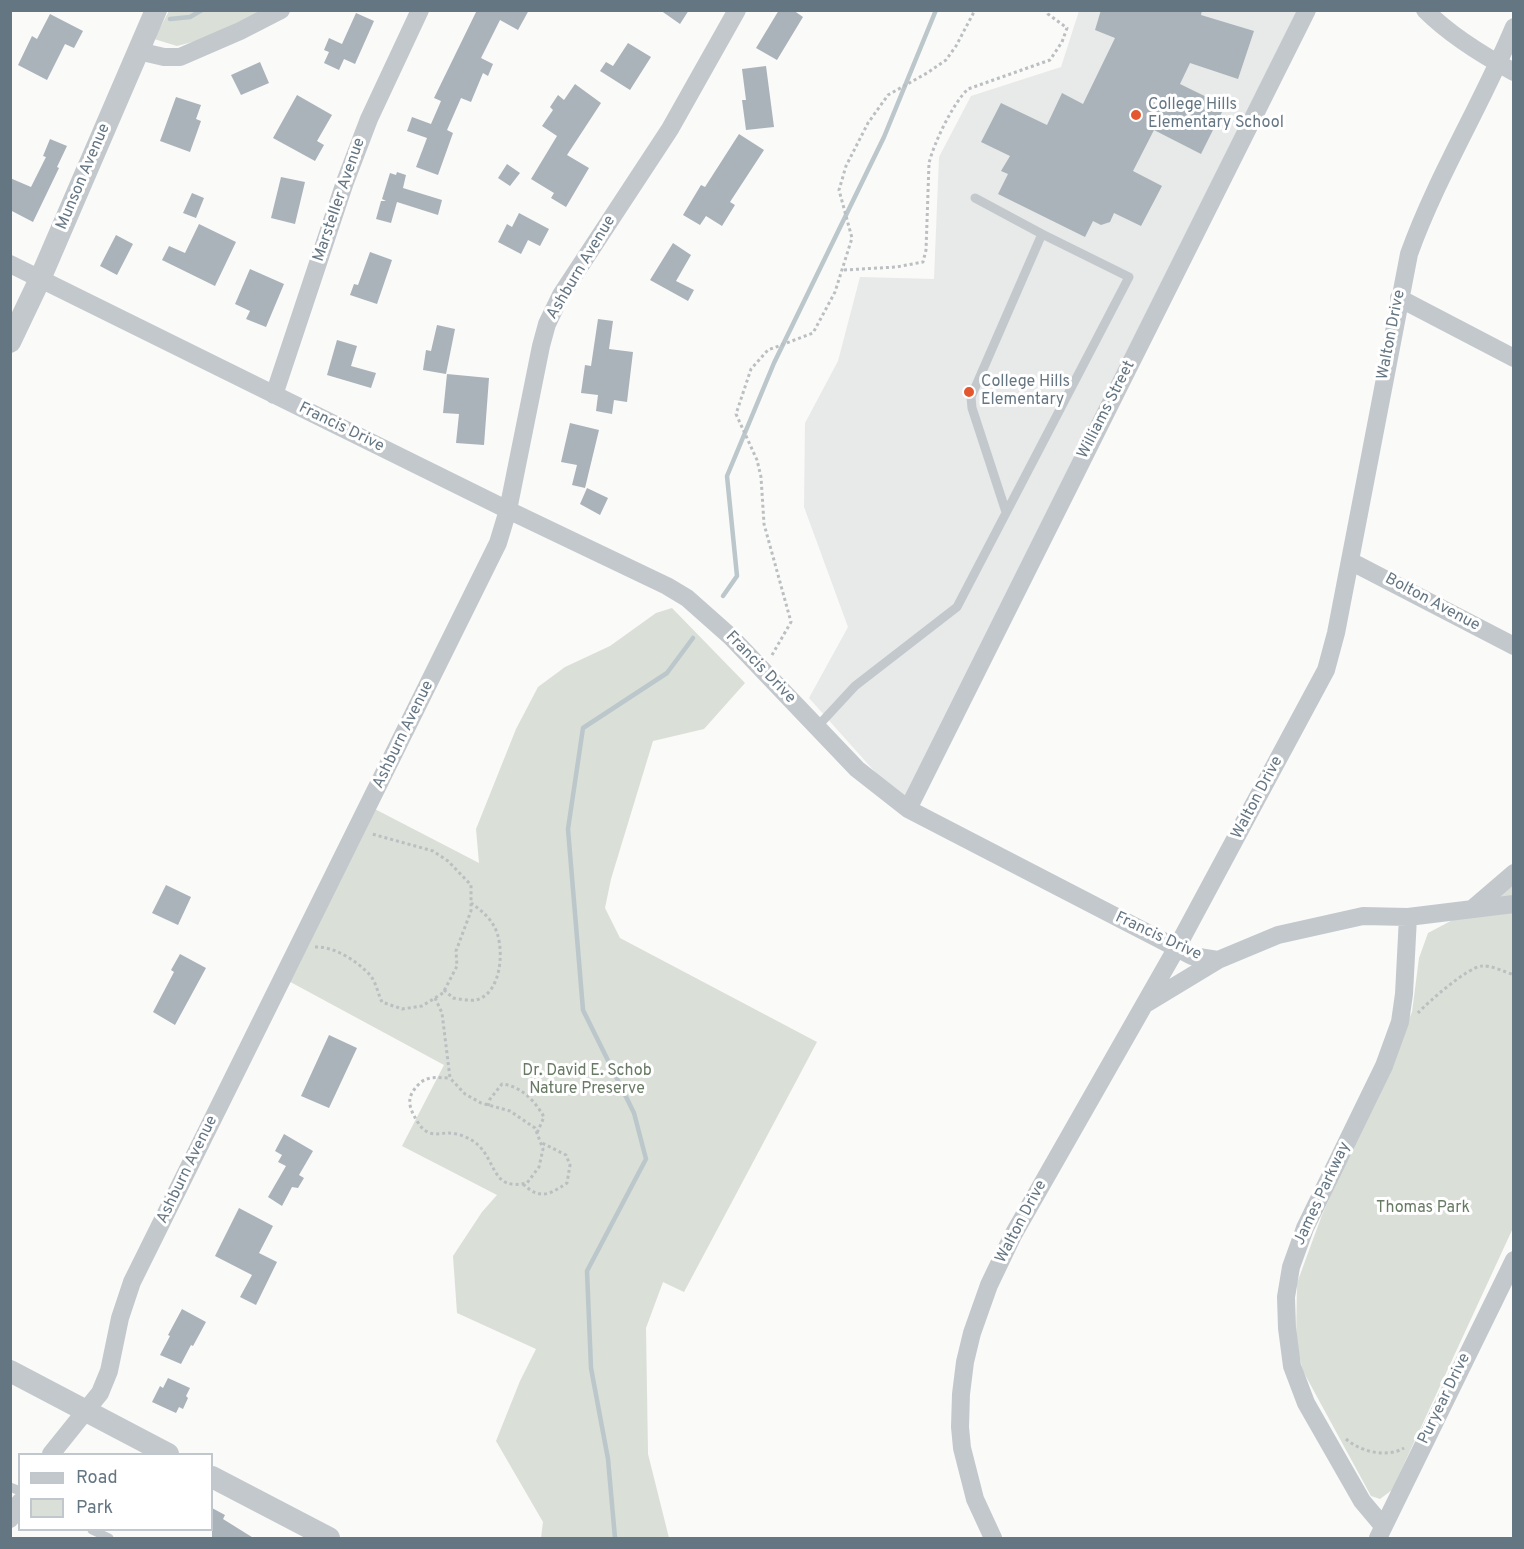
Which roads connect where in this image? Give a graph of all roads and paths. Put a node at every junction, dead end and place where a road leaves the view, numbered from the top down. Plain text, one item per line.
1 (156, 10) edge
2 (281, 10) edge
3 (420, 10) edge
4 (737, 10) edge
5 (975, 10) edge
6 (1046, 10) edge
7 (1307, 10) edge
8 (1425, 10) edge
9 (1514, 27) edge
10 (138, 51) junction
11 (1506, 68) edge
12 (975, 198) dead end
13 (1042, 234) junction
14 (10, 264) edge
15 (843, 270) junction
16 (40, 279) junction
17 (1399, 298) junction
18 (10, 342) edge
19 (1514, 358) edge
20 (274, 395) junction
21 (508, 510) junction
22 (1006, 512) junction
23 (1350, 561) junction
24 (1514, 646) edge
25 (772, 655) dead end
26 (817, 727) junction
27 (908, 809) junction
28 (358, 828) junction
29 (1514, 873) edge
30 (471, 903) junction
31 (1514, 904) edge
32 (1472, 909) junction
33 (1408, 917) junction
34 (298, 948) junction
35 (1176, 949) junction
36 (1218, 960) junction
37 (1514, 975) edge
38 (444, 990) junction
39 (435, 998) junction
40 (1143, 1006) junction
41 (1416, 1015) dead end
42 (450, 1078) junction
43 (488, 1106) junction
44 (537, 1133) junction
45 (541, 1143) junction
46 (523, 1184) junction
47 (1514, 1260) edge
48 (10, 1371) edge
49 (85, 1411) junction
50 (1338, 1432) dead end
51 (1406, 1446) dead end
52 (53, 1453) edge
53 (164, 1453) edge
54 (213, 1478) edge
55 (18, 1505) edge
56 (10, 1519) edge
57 (94, 1531) edge
58 (1380, 1532) edge
59 (109, 1539) edge
60 (329, 1539) edge
61 (993, 1539) edge

1 - 10 street, Munson Avenue
2 - 10 street
3 - 20 street, Marsteller Avenue
4 - 21 street, Ashburn Avenue
5 - 15 path
6 - 15 path
7 - 27 street, Williams Street
8 - 11 street
9 - 11 street, Walton Drive
10 - 16 street, Munson Avenue
11 - 17 street, Walton Drive
12 - 13 lane
13 - 22 lane
13 - 22 lane
14 - 16 street, Francis Drive
15 - 25 path
16 - 18 street, Munson Avenue
16 - 20 street, Francis Drive
17 - 19 street
17 - 23 street, Walton Drive
20 - 21 street, Francis Drive
21 - 26 street, Francis Drive
21 - 28 street, Ashburn Avenue
22 - 26 lane
23 - 24 street, Bolton Avenue
23 - 35 street, Walton Drive
26 - 27 street, Francis Drive
27 - 35 street, Francis Drive
28 - 30 path
28 - 34 street, Ashburn Avenue
29 - 32 street
30 - 38 path
30 - 38 path
31 - 32 street, Francis Drive
32 - 33 street, Francis Drive
33 - 36 street, Francis Drive
33 - 58 street, James Parkway
34 - 39 path
34 - 49 street, Ashburn Avenue
35 - 36 street, Francis Drive
35 - 40 street, Walton Drive
36 - 40 street
37 - 41 path
38 - 39 path
39 - 42 path
40 - 61 street, Walton Drive
42 - 43 path
42 - 46 path
43 - 44 path
43 - 44 path
44 - 45 path
45 - 46 path
45 - 46 path
47 - 58 street, Puryear Drive
48 - 49 street
49 - 52 street, Ashburn Avenue
49 - 53 street
50 - 51 path
54 - 60 street
55 - 56 street
57 - 59 lane

